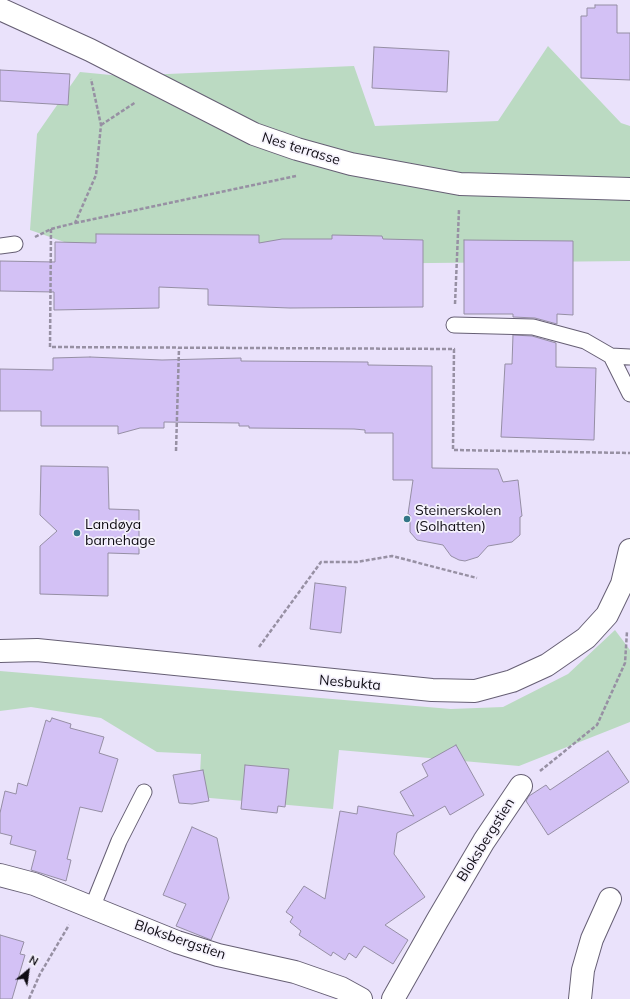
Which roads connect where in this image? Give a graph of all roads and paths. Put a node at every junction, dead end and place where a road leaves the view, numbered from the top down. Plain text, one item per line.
1 (0, 9) edge
2 (90, 50) junction
3 (160, 86) junction
4 (101, 125) junction
5 (297, 176) dead end
6 (460, 184) junction
7 (630, 190) edge
8 (76, 223) junction
9 (51, 229) junction
10 (15, 244) joint
11 (0, 246) edge
12 (454, 325) junction
13 (179, 348) junction
14 (454, 349) junction
15 (612, 356) junction
16 (630, 357) edge
17 (630, 394) edge
18 (176, 451) dead end
19 (630, 453) edge
20 (630, 550) edge
21 (477, 578) dead end
22 (627, 626) dead end
23 (0, 651) edge
24 (241, 672) junction
25 (521, 786) joint
26 (144, 792) dead end
27 (0, 875) edge
28 (610, 898) dead end
29 (87, 906) junction
30 (29, 999) edge
31 (361, 999) edge
32 (394, 999) edge
33 (580, 999) edge

1 - 2 street, Nes terrasse
2 - 3 street, Nes terrasse
2 - 4 path
3 - 4 path
3 - 6 street, Nes terrasse
4 - 8 path
5 - 8 path
6 - 7 street, Nes terrasse
6 - 12 path
8 - 9 path
9 - 10 path
9 - 13 path
10 - 11 lane
12 - 14 path
12 - 15 lane
13 - 14 path
13 - 18 path
14 - 19 path
15 - 16 lane
15 - 17 lane
20 - 24 street, Nesbukta
21 - 24 path
22 - 25 path
23 - 24 street, Nesbukta
25 - 32 street, Bloksbergstien
26 - 29 lane
27 - 29 street, Bloksbergstien
28 - 33 street
29 - 30 path
29 - 31 street, Bloksbergstien

